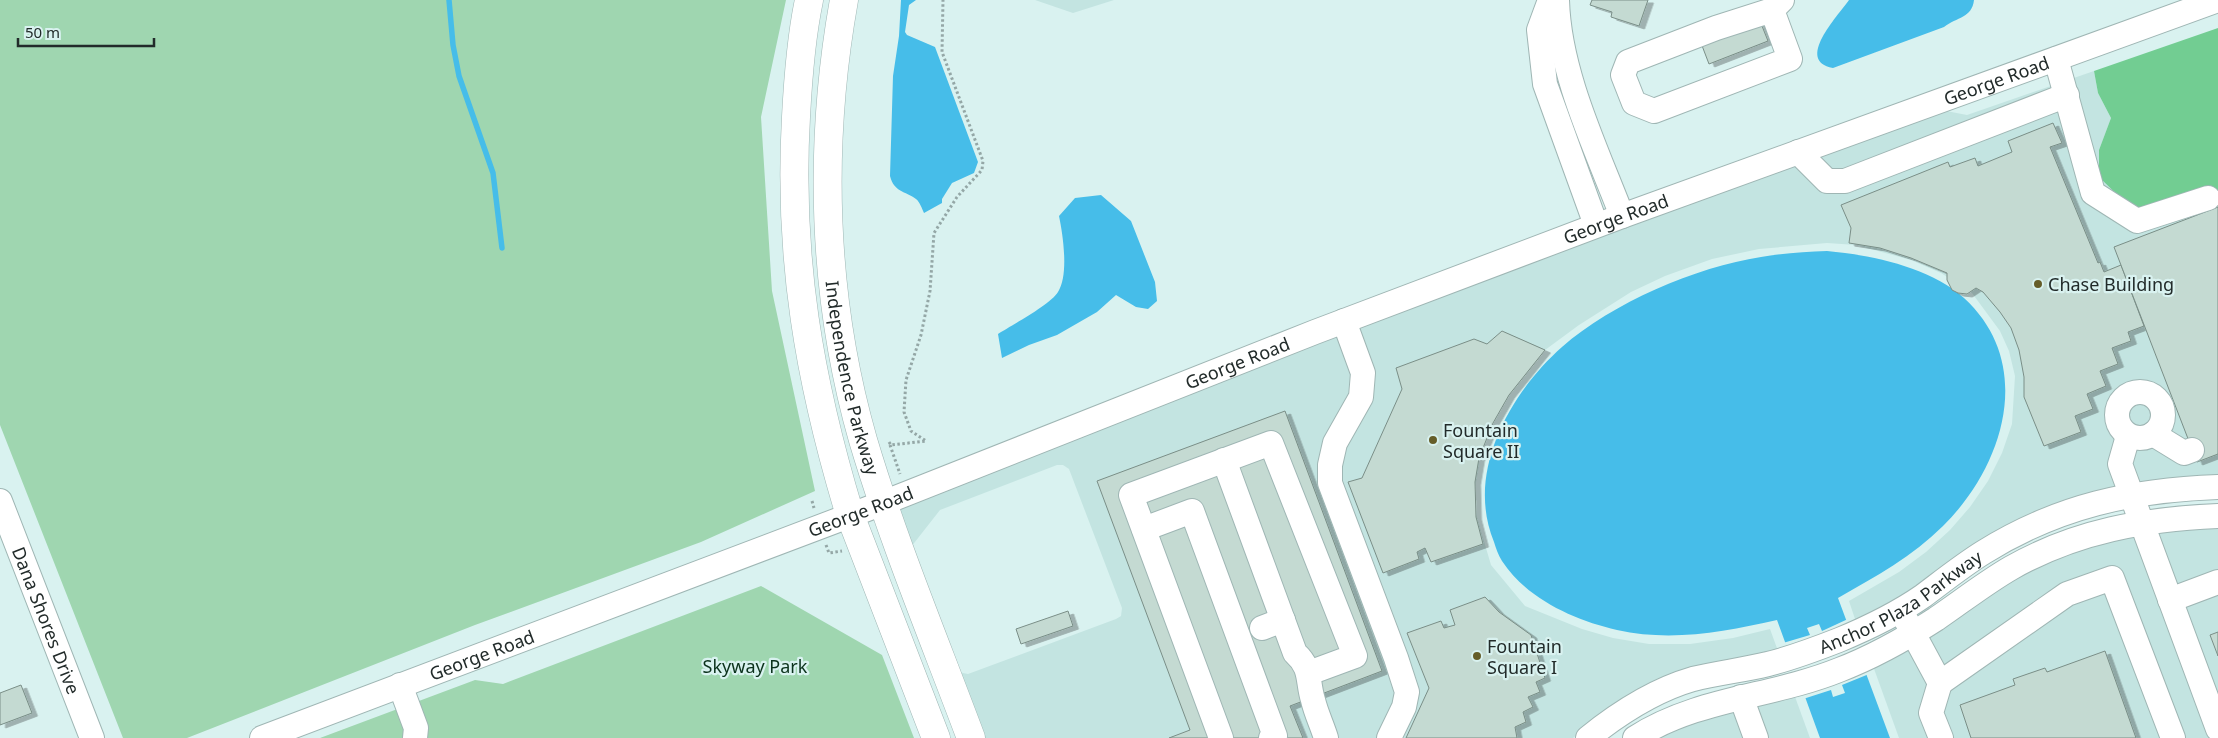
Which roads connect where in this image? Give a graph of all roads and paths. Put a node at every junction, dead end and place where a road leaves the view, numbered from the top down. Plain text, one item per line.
1 (809, 0) edge
2 (844, 0) edge
3 (944, 0) edge
4 (1550, 0) edge
5 (1556, 0) edge
6 (2218, 0) edge
7 (1777, 5) edge
8 (2056, 59) junction
9 (2066, 95) junction
10 (1798, 152) junction
11 (2208, 198) dead end
12 (1622, 216) junction
13 (1596, 225) junction
14 (1344, 321) junction
15 (2153, 434) junction
16 (2128, 436) junction
17 (886, 437) dead end
18 (2192, 450) dead end
19 (1224, 460) junction
20 (2218, 487) edge
21 (2131, 494) junction
22 (0, 501) edge
23 (884, 503) junction
24 (850, 515) junction
25 (2218, 516) edge
26 (2142, 522) junction
27 (1144, 529) junction
28 (2218, 582) edge
29 (2170, 600) junction
30 (1900, 610) junction
31 (1913, 633) junction
32 (1317, 670) dead end
33 (1940, 683) junction
34 (400, 686) junction
35 (1742, 697) junction
36 (2218, 729) edge
37 (305, 730) edge
38 (92, 738) edge
39 (262, 738) edge
40 (416, 738) edge
41 (936, 738) edge
42 (971, 738) edge
43 (1221, 738) edge
44 (1271, 738) edge
45 (1326, 738) edge
46 (1389, 738) edge
47 (1588, 738) edge
48 (1635, 738) edge
49 (1756, 738) edge
50 (1940, 738) edge
51 (2173, 738) edge

1 - 24 main road, Independence Parkway
2 - 23 main road, Independence Parkway
3 - 17 path
4 - 13 street
5 - 12 street
6 - 8 street, George Road
7 - 7 street
8 - 9 street
8 - 10 street, George Road
9 - 10 street
9 - 11 street
10 - 12 street, George Road
12 - 13 street, George Road
13 - 14 street, George Road
14 - 23 street, George Road
14 - 46 street
15 - 16 street
15 - 16 street
15 - 18 street
16 - 21 street
19 - 27 street
19 - 32 street
19 - 45 street
20 - 21 street, Anchor Plaza Parkway
21 - 26 street
21 - 30 street, Anchor Plaza Parkway
22 - 38 street, Dana Shores Drive
23 - 24 street, George Road
23 - 42 main road, Independence Parkway
24 - 34 street, George Road
24 - 41 main road, Independence Parkway
25 - 26 street, Anchor Plaza Parkway
26 - 29 street
26 - 31 street, Anchor Plaza Parkway
27 - 43 street
27 - 44 street
28 - 29 street
29 - 36 street
30 - 31 street
30 - 47 street, Anchor Plaza Parkway
31 - 33 street
31 - 35 street, Anchor Plaza Parkway
33 - 50 street
33 - 51 street
34 - 37 street, George Road
34 - 40 street
35 - 48 street, Anchor Plaza Parkway
35 - 49 street
37 - 39 street, George Road

